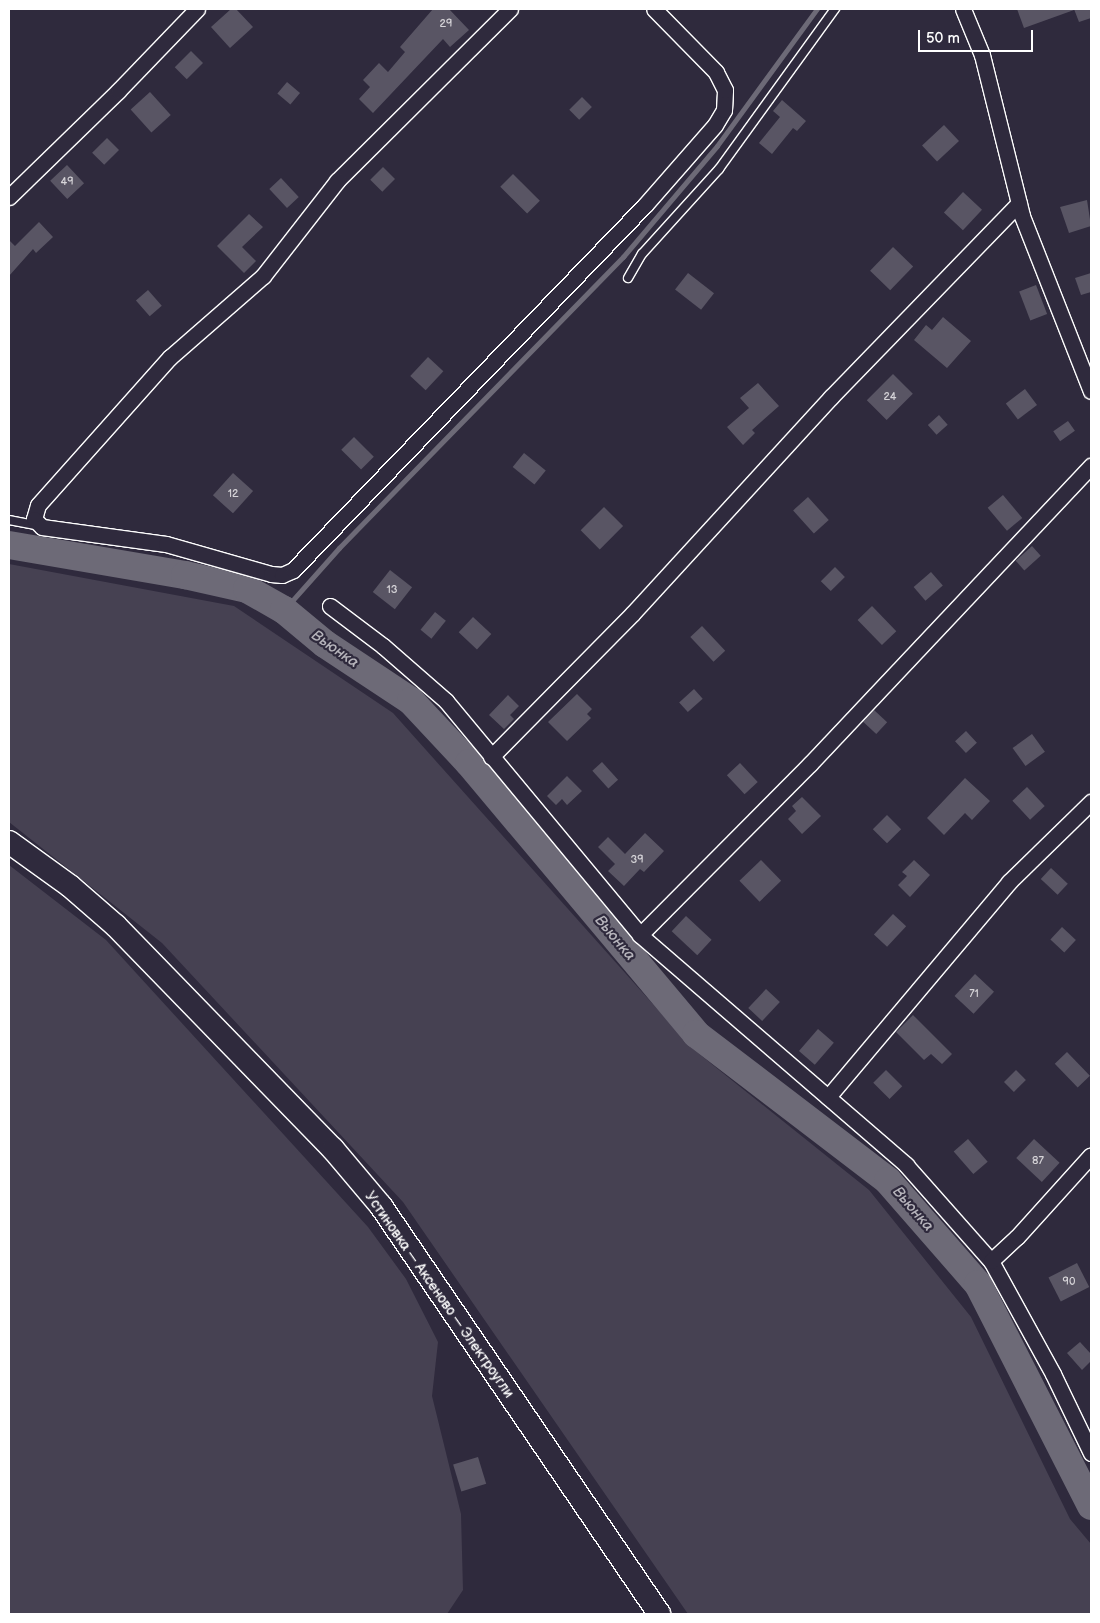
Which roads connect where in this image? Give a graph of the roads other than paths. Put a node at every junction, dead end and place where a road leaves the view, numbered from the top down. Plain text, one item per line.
1 (197, 9) edge
2 (510, 9) edge
3 (654, 9) edge
4 (835, 9) edge
5 (963, 9) edge
6 (9, 197) edge
7 (1019, 203) junction
8 (628, 278) dead end
9 (1091, 391) edge
10 (1091, 466) edge
11 (9, 520) edge
12 (42, 527) junction
13 (330, 606) dead end
14 (491, 757) junction
15 (1091, 802) edge
16 (9, 842) edge
17 (640, 935) junction
18 (828, 1096) junction
19 (1091, 1155) edge
20 (991, 1260) junction
21 (1091, 1453) edge
22 (659, 1614) edge

1 - 6 street
2 - 12 street
3 - 12 street
4 - 8 lane
5 - 7 street
7 - 9 street
7 - 14 street
10 - 17 street
11 - 12 lane
13 - 14 street
14 - 17 street
15 - 18 street
16 - 22 main road, Устиновка — Аксеново — Электроугли
17 - 18 street
18 - 20 street
19 - 20 street
20 - 21 street

